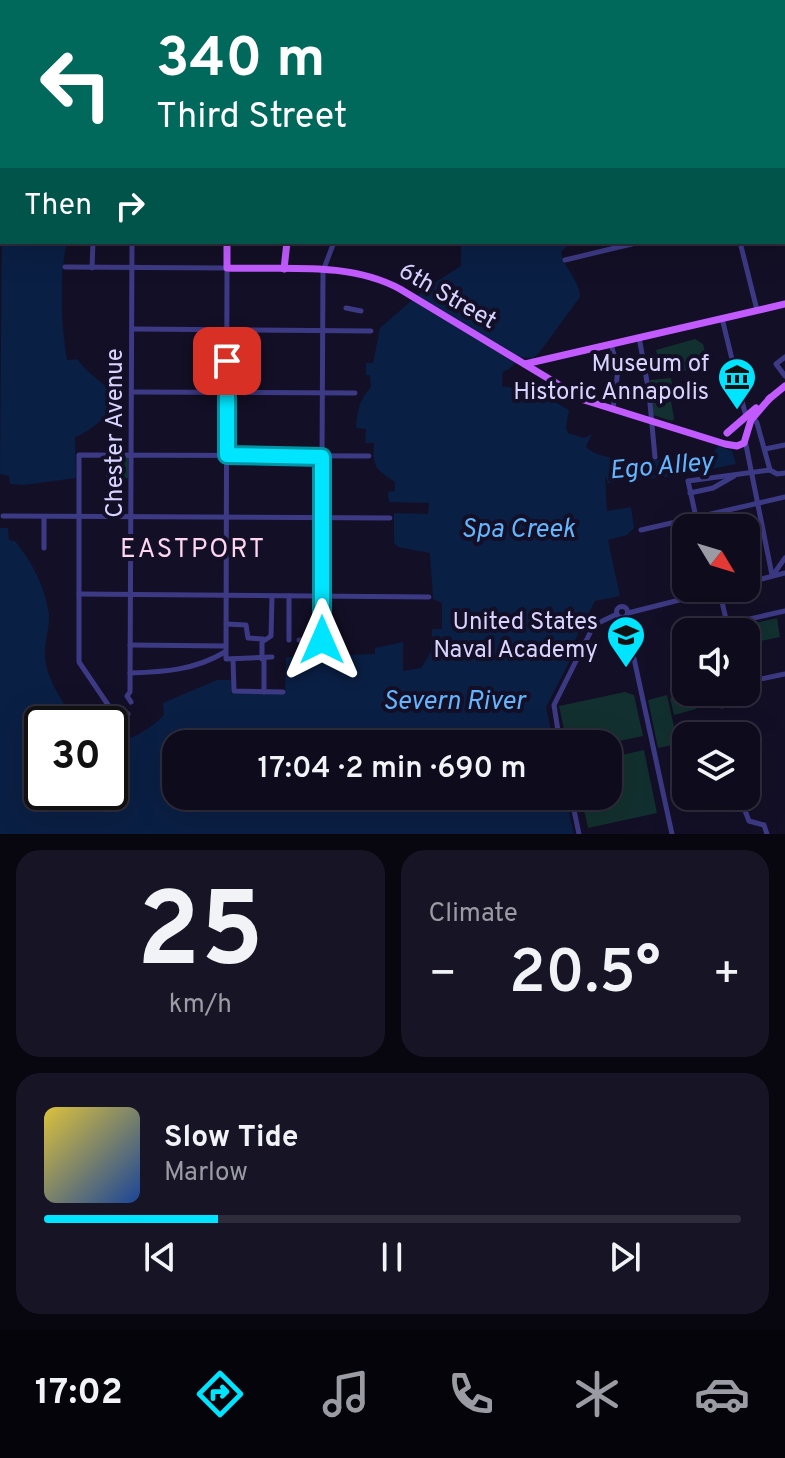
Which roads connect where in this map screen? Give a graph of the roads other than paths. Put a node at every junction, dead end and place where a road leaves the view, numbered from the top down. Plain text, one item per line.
1 (93, 244) edge
2 (132, 244) edge
3 (227, 244) edge
4 (287, 244) edge
5 (333, 244) edge
6 (632, 244) edge
7 (740, 244) edge
8 (565, 260) dead end
9 (65, 267) dead end
10 (92, 268) junction
11 (132, 268) junction
12 (227, 268) junction
13 (284, 269) junction
14 (323, 271) junction
15 (785, 304) edge
16 (346, 308) dead end
17 (757, 310) junction
18 (361, 311) dead end
19 (722, 318) junction
20 (132, 329) junction
21 (228, 330) junction
22 (323, 331) junction
23 (371, 331) dead end
24 (639, 336) junction
25 (611, 343) junction
26 (785, 357) edge
27 (522, 362) junction
28 (785, 376) edge
29 (785, 386) edge
30 (132, 392) junction
31 (227, 392) junction
32 (322, 393) junction
33 (355, 393) dead end
34 (613, 409) junction
35 (748, 414) junction
36 (651, 419) junction
37 (732, 431) junction
38 (709, 438) junction
39 (745, 438) junction
40 (783, 444) edge
41 (736, 446) junction
42 (765, 449) junction
43 (131, 454) junction
44 (227, 455) junction
45 (369, 456) dead end
46 (322, 457) junction
47 (655, 457) dead end
48 (749, 462) junction
49 (770, 470) junction
50 (751, 473) junction
51 (785, 473) edge
52 (735, 475) junction
53 (691, 495) junction
54 (785, 497) edge
55 (758, 503) junction
56 (695, 514) edge
57 (709, 514) edge
58 (3, 516) dead end
59 (44, 517) junction
60 (79, 517) junction
61 (131, 517) junction
62 (226, 517) junction
63 (322, 518) junction
64 (390, 518) dead end
65 (672, 523) edge
66 (641, 530) dead end
67 (44, 548) dead end
68 (785, 558) edge
69 (785, 573) edge
70 (772, 575) junction
71 (760, 579) edge
72 (79, 594) junction
73 (130, 595) junction
74 (226, 596) junction
75 (272, 596) junction
76 (289, 596) junction
77 (321, 596) junction
78 (429, 597) dead end
79 (672, 601) edge
80 (785, 611) edge
81 (626, 613) junction
82 (754, 618) edge
83 (226, 624) junction
84 (263, 639) junction
85 (289, 640) dead end
86 (299, 640) dead end
87 (322, 640) junction
88 (130, 645) junction
89 (321, 650) dead end
90 (227, 654) junction
91 (272, 657) dead end
92 (263, 658) junction
93 (130, 673) junction
94 (785, 674) edge
95 (760, 679) edge
96 (264, 692) junction
97 (283, 692) dead end
98 (131, 702) dead end
99 (109, 706) edge
100 (557, 730) edge
101 (574, 810) edge
102 (745, 810) edge
103 (579, 834) edge
104 (672, 834) edge
105 (767, 834) edge

1 - 10 street
2 - 11 street, Chester Avenue
3 - 12 main road
4 - 13 main road
5 - 14 street
6 - 8 street
7 - 17 street
9 - 10 street, 6th Street
10 - 11 street, 6th Street
11 - 12 street, 6th Street
11 - 20 street, Chester Avenue
12 - 13 main road, 6th Street
12 - 21 street
13 - 14 main road, 6th Street
14 - 22 street
14 - 27 main road, 6th Street
15 - 17 main road
16 - 18 street
17 - 19 main road
19 - 24 main road
19 - 35 street
20 - 21 street
20 - 30 street, Chester Avenue
21 - 22 street
21 - 31 street
22 - 23 street
22 - 32 street
24 - 25 main road
24 - 36 street
25 - 27 main road
25 - 34 street
26 - 28 street
27 - 34 main road, 6th Street
29 - 35 main road
30 - 31 street
30 - 43 street, Chester Avenue
31 - 32 street
31 - 44 street
32 - 33 street
32 - 46 street
34 - 36 main road, 6th Street
35 - 37 main road
35 - 39 main road
35 - 42 street
36 - 38 main road, 6th Street
36 - 47 street
37 - 38 main road
37 - 39 main road
37 - 41 main road
38 - 41 main road, 6th Street
39 - 41 main road
39 - 48 street
40 - 42 street
41 - 48 street
42 - 49 street
43 - 44 street
43 - 60 street
43 - 61 street, Chester Avenue
44 - 46 street
44 - 62 street
45 - 46 street
46 - 63 street
48 - 50 street
49 - 50 street
49 - 51 street
50 - 52 street
50 - 55 street
52 - 53 street
52 - 53 street
53 - 56 street
54 - 55 street
55 - 57 street
55 - 70 street
58 - 59 street
59 - 60 street
59 - 67 street
60 - 61 street
60 - 72 street
61 - 62 street
61 - 73 street, Chester Avenue
62 - 63 street
62 - 74 street
63 - 64 street
63 - 77 street
65 - 66 street
68 - 70 street
69 - 70 street
70 - 71 street
72 - 73 street
72 - 99 street
73 - 74 street
73 - 88 street, Chester Avenue
74 - 75 street
74 - 83 street
75 - 76 street
75 - 84 street
76 - 77 street
76 - 85 street
77 - 78 street
77 - 87 street
79 - 81 street
80 - 82 street
81 - 100 street
81 - 104 street
83 - 84 street
83 - 90 street
84 - 92 street
86 - 87 street
87 - 89 street
88 - 90 street
88 - 93 street, Chester Avenue
90 - 92 street
90 - 93 street
90 - 96 street
91 - 92 street
92 - 96 street
93 - 98 street, Chester Avenue
94 - 95 street
96 - 97 street
101 - 103 street
102 - 105 street

